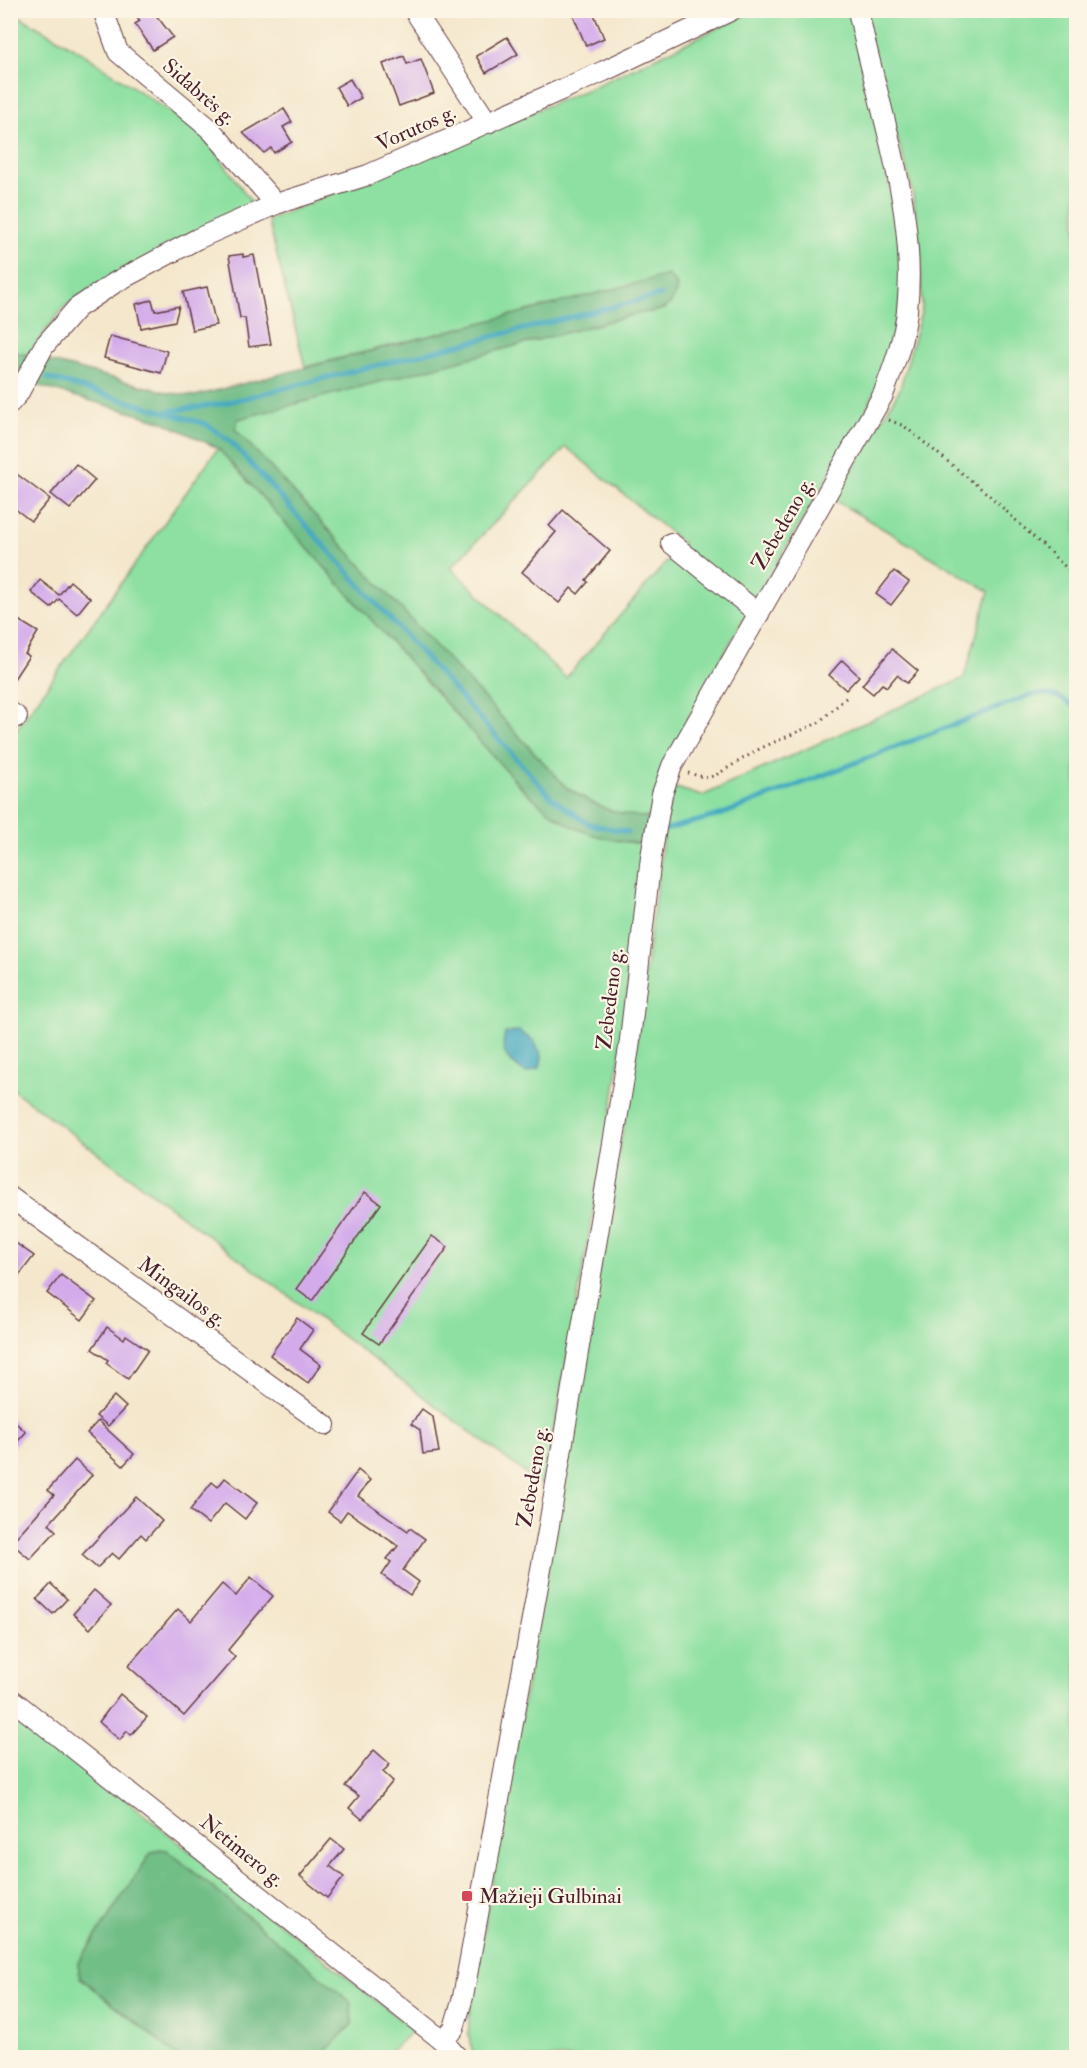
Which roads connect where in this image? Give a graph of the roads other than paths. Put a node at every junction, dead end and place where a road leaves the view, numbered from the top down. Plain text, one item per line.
1 (103, 10) edge
2 (414, 10) edge
3 (732, 10) edge
4 (858, 10) edge
5 (488, 123) junction
6 (276, 204) junction
7 (10, 403) edge
8 (671, 543) dead end
9 (759, 614) junction
10 (10, 1197) edge
11 (325, 1425) dead end
12 (10, 1698) edge
13 (443, 2041) junction
14 (459, 2058) edge

1 - 6 street, Sidabrės g.
2 - 5 street
3 - 5 street, Vorutos g.
4 - 9 street, Zebedeno g.
5 - 6 street, Vorutos g.
6 - 7 street, Vorutos g.
8 - 9 street
9 - 13 street, Zebedeno g.
10 - 11 street, Mingailos g.
12 - 13 street, Netimero g.
13 - 14 street, Netimero g.

